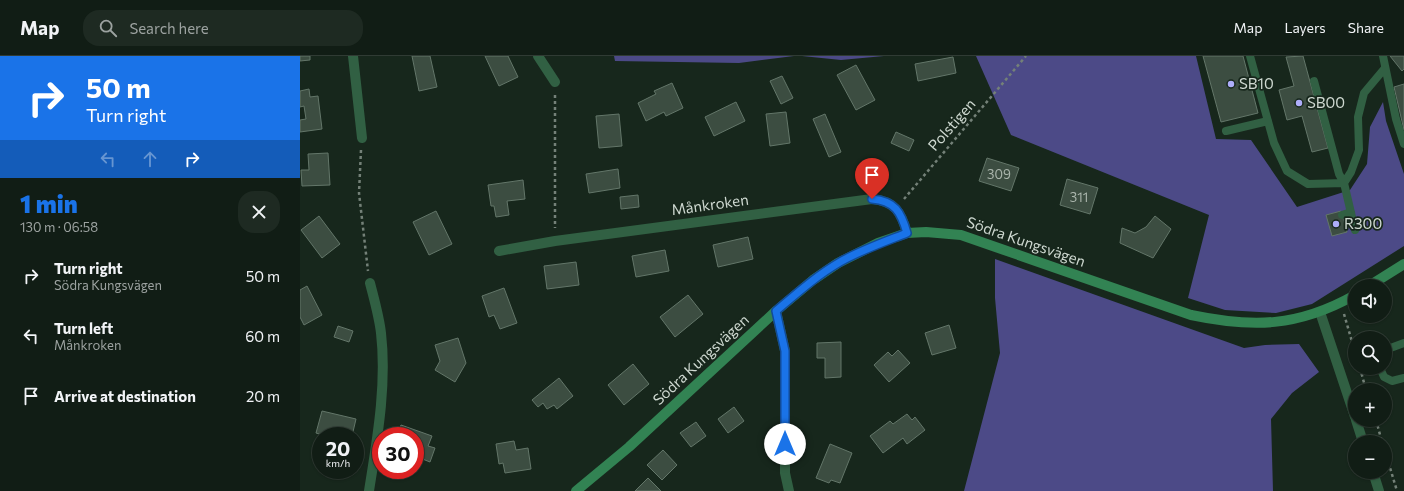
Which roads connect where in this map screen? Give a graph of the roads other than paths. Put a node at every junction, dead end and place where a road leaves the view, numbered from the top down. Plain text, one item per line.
1 (353, 56) edge
2 (538, 56) edge
3 (1250, 56) edge
4 (1383, 56) edge
5 (1386, 68) junction
6 (1314, 81) dead end
7 (554, 82) road end
8 (1268, 121) junction
9 (1226, 131) dead end
10 (362, 138) road end
11 (1404, 144) edge
12 (1344, 183) junction
13 (1351, 212) junction
14 (1342, 215) dead end
15 (1356, 230) dead end
16 (907, 233) junction
17 (499, 251) dead end
18 (1403, 265) edge
19 (1380, 279) edge
20 (370, 282) road end
21 (1348, 298) edge
22 (776, 311) junction
23 (1320, 312) junction
24 (1404, 343) edge
25 (1392, 347) edge
26 (1383, 375) edge
27 (1404, 378) edge
28 (1348, 396) edge
29 (1375, 479) edge
30 (369, 491) edge
31 (576, 491) edge
32 (789, 491) edge
33 (1379, 491) edge

1 - 10 street
2 - 7 street
3 - 8 lane
4 - 5 lane
5 - 11 lane
5 - 12 lane
6 - 12 lane
8 - 9 lane
8 - 12 lane
12 - 13 lane
13 - 14 lane
13 - 15 lane
16 - 17 street, Månkroken
16 - 22 street, Södra Kungsvägen
16 - 23 street, Södra Kungsvägen
18 - 19 street
20 - 30 street
21 - 23 street, Södra Kungsvägen
22 - 31 street, Södra Kungsvägen
22 - 32 street
23 - 28 street
24 - 25 lane
26 - 27 lane
29 - 33 street

